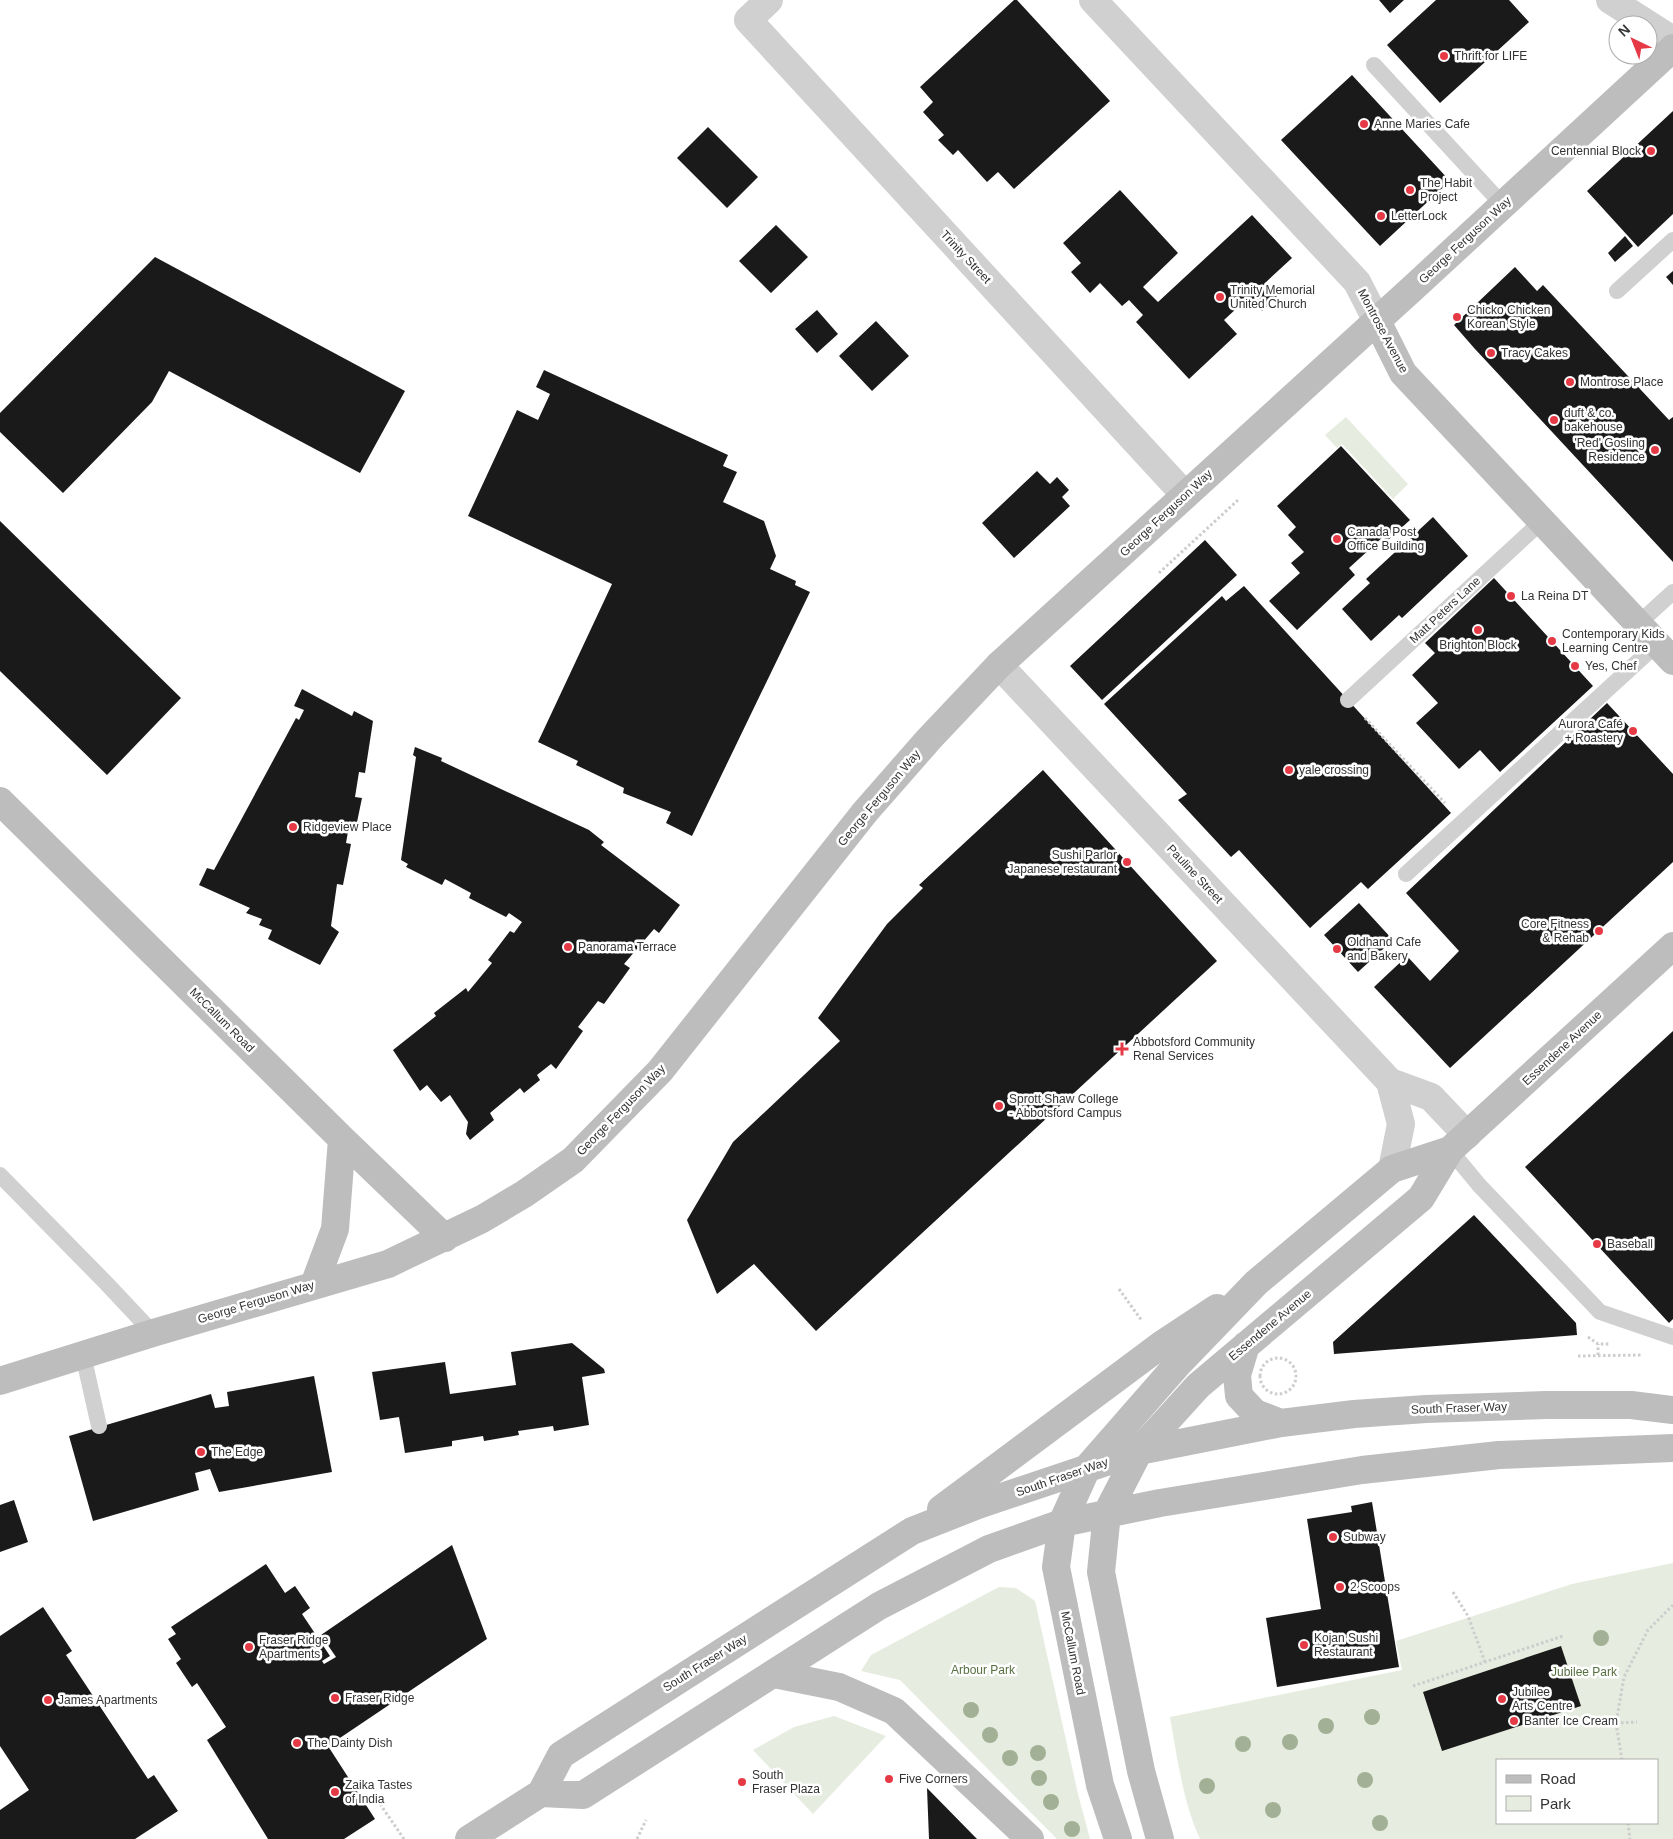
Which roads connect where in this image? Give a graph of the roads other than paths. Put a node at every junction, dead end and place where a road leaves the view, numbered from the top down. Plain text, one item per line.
1 (769, 0) edge
2 (1093, 0) edge
3 (1610, 0) edge
4 (1673, 40) edge
5 (1673, 48) edge
6 (1374, 65) dead end
7 (1503, 205) junction
8 (1673, 240) edge
9 (1617, 291) dead end
10 (1377, 321) junction
11 (1185, 495) junction
12 (1542, 521) junction
13 (1673, 592) edge
14 (1638, 624) junction
15 (1665, 653) edge
16 (999, 666) junction
17 (1351, 697) road end
18 (0, 801) edge
19 (1406, 874) dead end
20 (1673, 946) edge
21 (1390, 1082) junction
22 (342, 1139) junction
23 (1458, 1142) junction
24 (1392, 1169) junction
25 (0, 1175) edge
26 (445, 1238) junction
27 (1256, 1282) junction
28 (314, 1285) junction
29 (153, 1334) junction
30 (1673, 1336) edge
31 (1246, 1345) junction
32 (83, 1355) junction
33 (0, 1381) edge
34 (1673, 1410) edge
35 (1281, 1423) junction
36 (99, 1426) dead end
37 (1673, 1448) edge
38 (1139, 1451) junction
39 (1087, 1468) junction
40 (1107, 1513) junction
41 (1062, 1523) junction
42 (912, 1531) junction
43 (774, 1674) junction
44 (541, 1793) junction
45 (469, 1839) edge
46 (1030, 1839) edge
47 (1118, 1839) edge
48 (1160, 1839) edge

1 - 11 street, Trinity Street
2 - 10 street, Montrose Avenue
3 - 4 street
5 - 7 main road, George Ferguson Way
6 - 7 lane
7 - 10 main road, George Ferguson Way
8 - 9 lane
10 - 11 main road, George Ferguson Way
10 - 12 main road, Montrose Avenue
11 - 16 main road, George Ferguson Way
12 - 14 main road, Montrose Avenue
12 - 17 lane, Matt Peters Lane
13 - 14 lane
14 - 15 main road, Montrose Avenue
15 - 19 lane
16 - 21 street, Pauline Street
16 - 26 main road, George Ferguson Way
18 - 22 main road, McCallum Road
20 - 23 main road, Essendene Avenue
21 - 23 street, Pauline Street
21 - 24 street, Pauline Street
22 - 26 main road, McCallum Road
22 - 28 main road
23 - 24 main road, Essendene Avenue
23 - 30 lane
23 - 31 main road, Essendene Avenue
24 - 27 main road, Essendene Avenue
25 - 29 lane
26 - 28 main road, George Ferguson Way
27 - 39 main road, Essendene Avenue
27 - 42 main road
28 - 29 main road, George Ferguson Way
29 - 32 main road, George Ferguson Way
31 - 35 main road
31 - 38 main road, Essendene Avenue
32 - 33 main road, George Ferguson Way
32 - 36 lane
34 - 35 main road, South Fraser Way
35 - 38 main road, South Fraser Way
37 - 40 main road
38 - 39 main road, South Fraser Way
38 - 40 main road, Essendene Avenue
39 - 41 main road, McCallum Road
39 - 42 main road, South Fraser Way
40 - 41 main road
40 - 48 main road
41 - 43 main road
41 - 47 main road, McCallum Road
42 - 44 main road, South Fraser Way
43 - 44 main road
43 - 46 main road
44 - 45 main road

